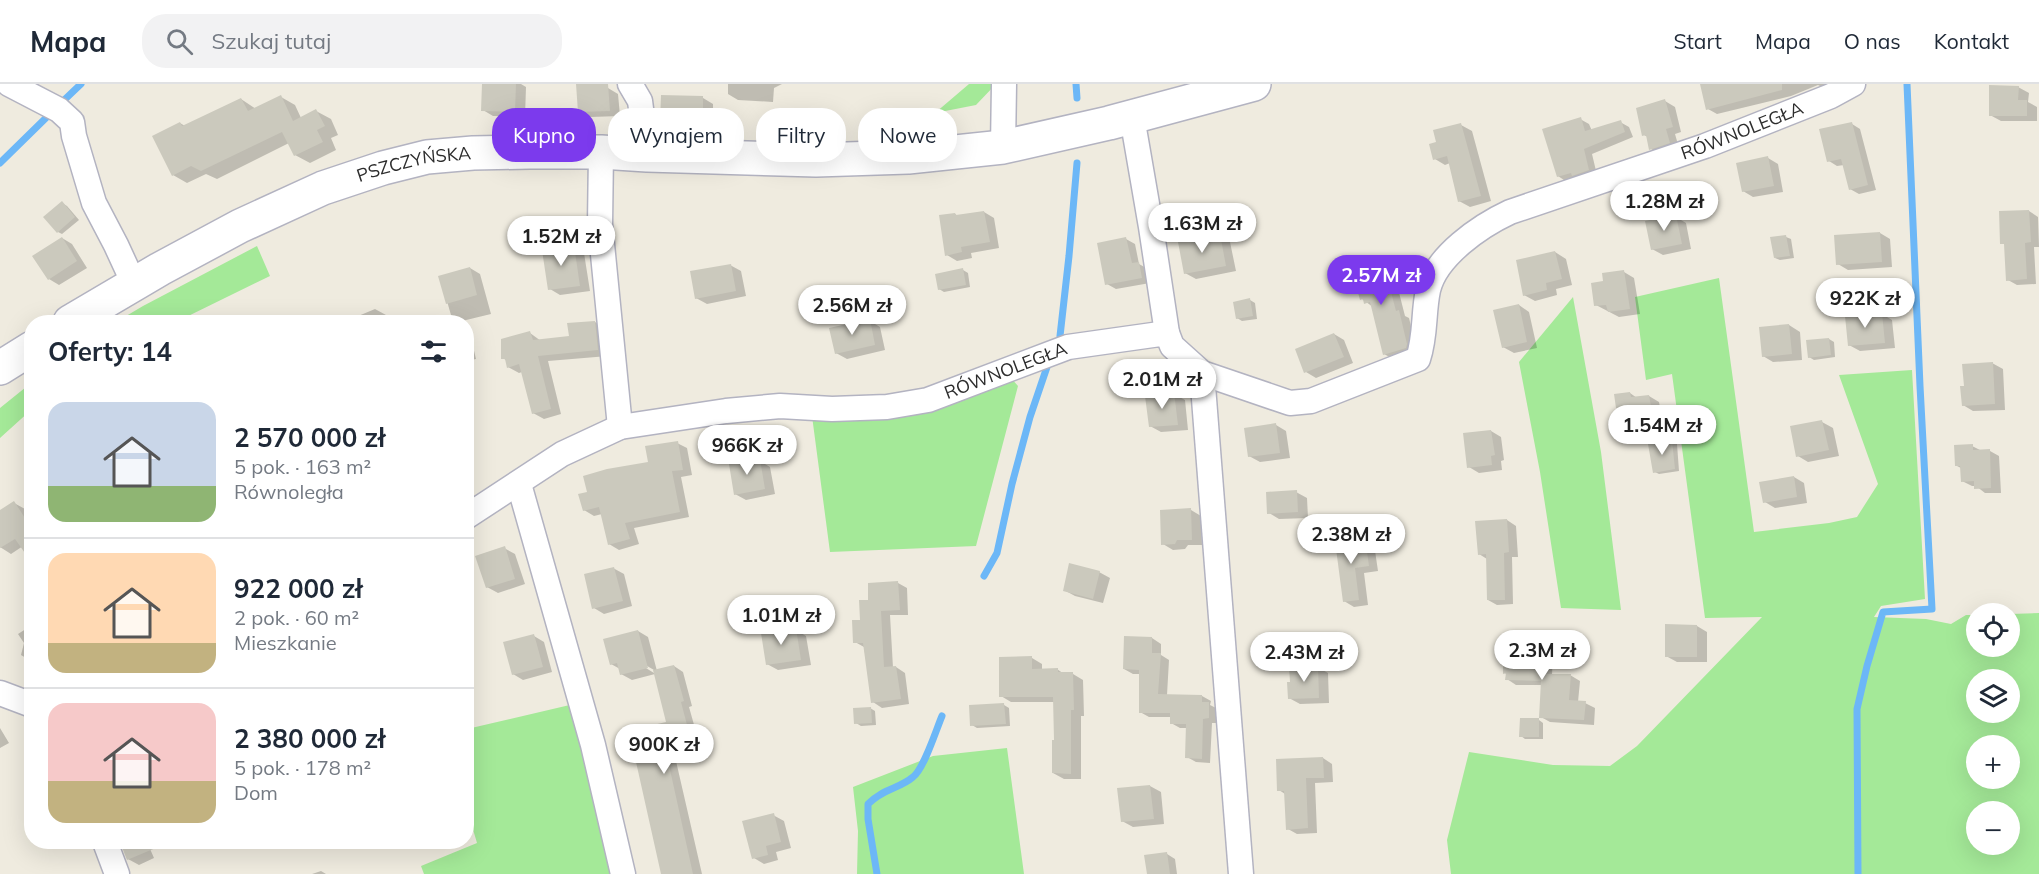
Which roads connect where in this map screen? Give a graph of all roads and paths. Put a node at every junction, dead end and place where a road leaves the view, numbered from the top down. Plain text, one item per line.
1 (9, 84) edge
2 (630, 84) edge
3 (1004, 84) edge
4 (1254, 84) edge
5 (1853, 84) edge
6 (641, 108) edge
7 (1132, 117) junction
8 (1003, 147) junction
9 (601, 152) junction
10 (608, 152) edge
11 (744, 158) edge
12 (134, 284) junction
13 (82, 315) edge
14 (1167, 333) junction
15 (24, 337) edge
16 (0, 339) edge
17 (24, 353) edge
18 (0, 368) edge
19 (1202, 373) junction
20 (620, 427) junction
21 (519, 484) junction
22 (474, 512) edge
23 (0, 693) edge
24 (24, 702) edge
25 (108, 849) edge
26 (117, 874) edge
27 (623, 874) edge
28 (1241, 874) edge

1 - 12 street
2 - 6 street
3 - 8 street
4 - 7 street, PSZCZYŃSKA
5 - 19 street, RÓWNOLEGŁA
7 - 8 street, PSZCZYŃSKA
7 - 14 street
8 - 11 street, PSZCZYŃSKA
9 - 10 street, PSZCZYŃSKA
9 - 12 street, PSZCZYŃSKA
9 - 20 street
12 - 13 street, PSZCZYŃSKA
14 - 19 street, RÓWNOLEGŁA
14 - 20 street, RÓWNOLEGŁA
15 - 16 street
17 - 18 street
19 - 28 street
20 - 21 street, RÓWNOLEGŁA
21 - 22 street, RÓWNOLEGŁA
21 - 27 street
23 - 24 street
25 - 26 street

